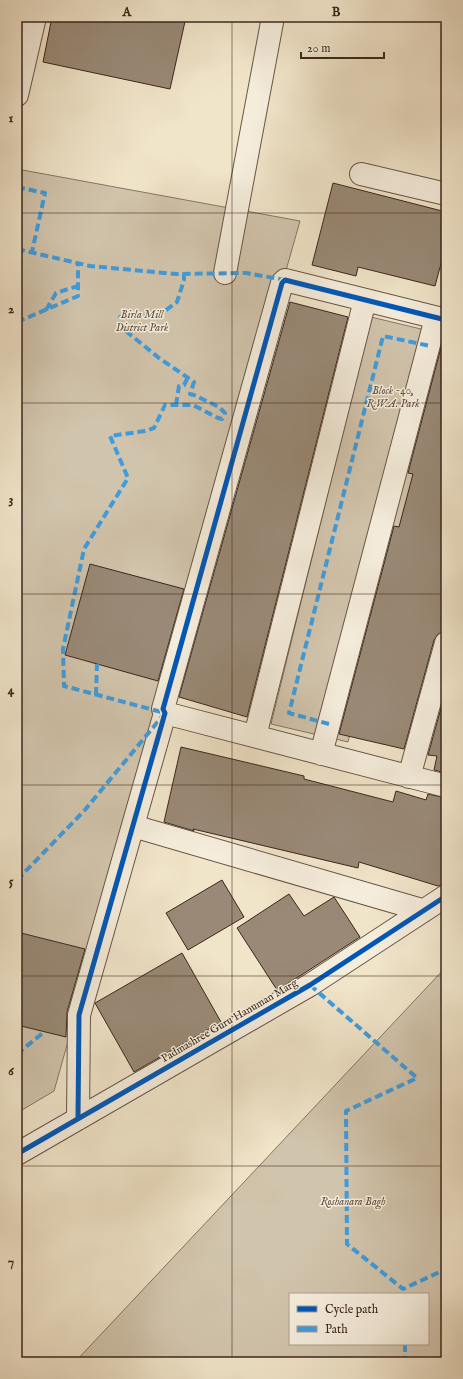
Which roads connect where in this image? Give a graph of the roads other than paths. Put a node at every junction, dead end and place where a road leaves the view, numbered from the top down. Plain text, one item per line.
1 (35, 17) edge
2 (273, 17) edge
3 (17, 95) edge
4 (361, 174) dead end
5 (446, 194) edge
6 (225, 273) dead end
7 (365, 300) junction
8 (441, 319) edge
9 (446, 643) edge
10 (165, 713) junction
11 (255, 736) junction
12 (321, 754) junction
13 (409, 777) junction
14 (446, 786) edge
15 (133, 826) junction
16 (446, 896) edge
17 (422, 910) junction
18 (78, 1119) junction
19 (17, 1154) edge

1 - 3 street
2 - 6 street
4 - 5 street
7 - 8 street
7 - 10 street
7 - 11 street
8 - 12 street
9 - 13 street
10 - 11 street
10 - 15 street
11 - 12 street
12 - 13 street
13 - 14 street
15 - 17 street
15 - 18 street
16 - 17 street, Padmashree Guru Hanuman Marg
17 - 18 street, Padmashree Guru Hanuman Marg
18 - 19 street, Padmashree Guru Hanuman Marg

